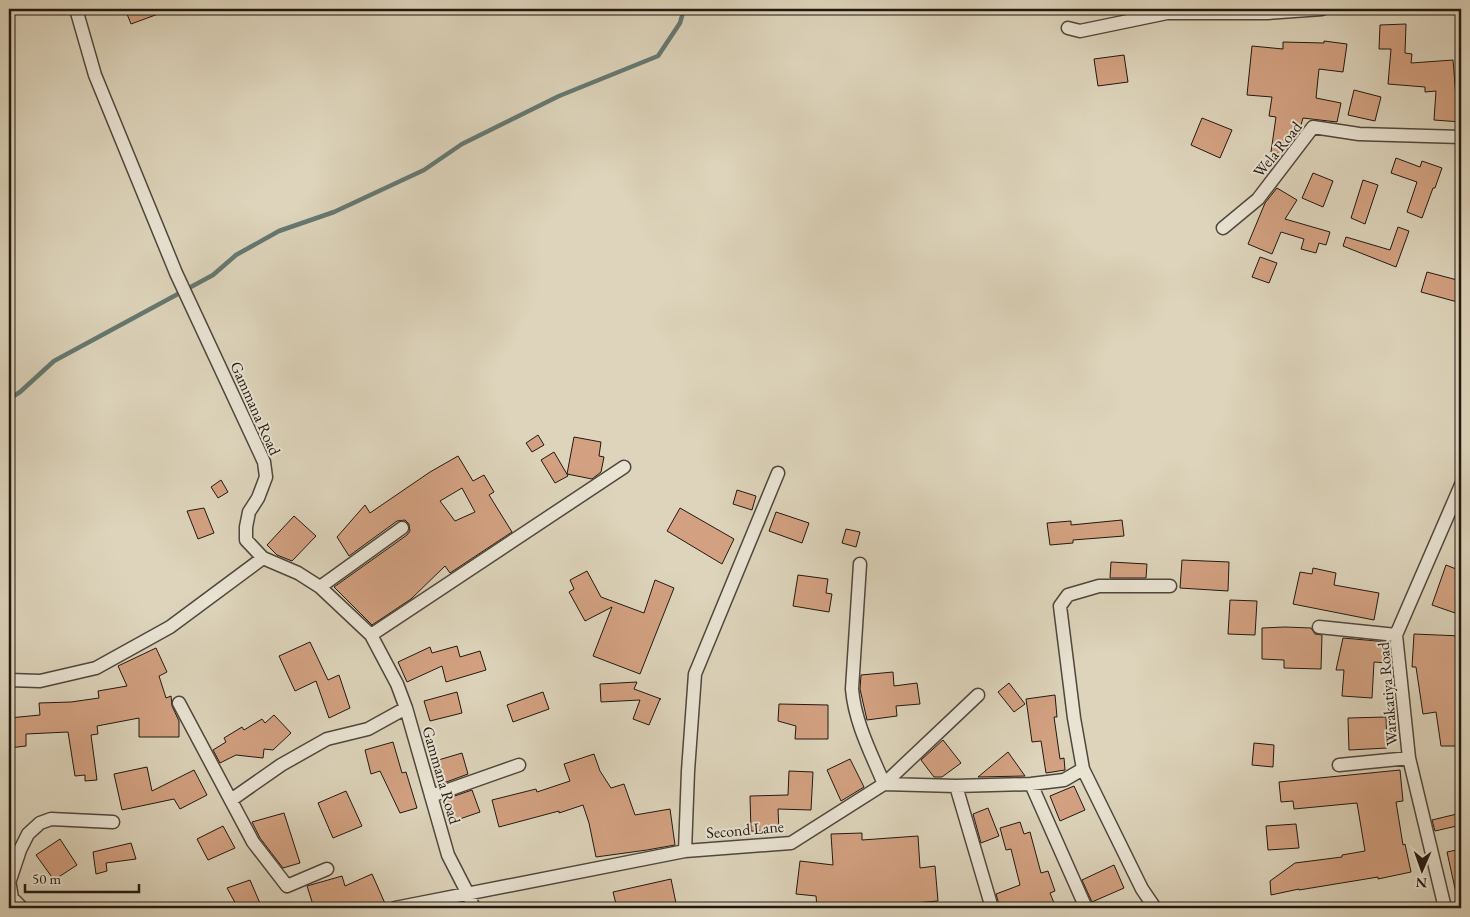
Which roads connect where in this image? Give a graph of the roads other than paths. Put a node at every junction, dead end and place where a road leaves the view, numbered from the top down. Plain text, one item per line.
1 (76, 9) edge
2 (1322, 9) edge
3 (1068, 28) dead end
4 (1461, 137) edge
5 (1223, 228) dead end
6 (624, 468) dead end
7 (778, 473) dead end
8 (1461, 485) edge
9 (402, 528) dead end
10 (263, 558) junction
11 (860, 564) dead end
12 (1170, 586) dead end
13 (320, 587) junction
14 (1319, 627) dead end
15 (371, 635) junction
16 (1396, 635) junction
17 (9, 680) edge
18 (978, 695) dead end
19 (179, 703) dead end
20 (406, 708) junction
21 (1409, 758) junction
22 (519, 765) dead end
23 (1339, 765) dead end
24 (1083, 769) junction
25 (884, 784) junction
26 (1031, 784) junction
27 (956, 786) junction
28 (431, 796) junction
29 (231, 800) junction
30 (112, 822) dead end
31 (685, 851) junction
32 (327, 868) dead end
33 (9, 882) edge
34 (468, 894) junction
35 (22, 908) edge
36 (396, 908) edge
37 (474, 908) edge
38 (992, 908) edge
39 (1086, 908) edge
40 (1155, 908) edge
41 (1445, 908) edge

1 - 10 street, Gammana Road
2 - 3 street
4 - 5 street, Wela Road
6 - 15 street
7 - 31 street
8 - 16 street, Warakatiya Road
9 - 13 street
10 - 13 street, Gammana Road
10 - 17 street
11 - 25 street
12 - 24 street
13 - 15 street, Gammana Road
14 - 16 street
15 - 20 street, Gammana Road
16 - 21 street, Warakatiya Road
18 - 25 street, Second Lane
19 - 29 street
20 - 28 street, Gammana Road
20 - 29 street
21 - 23 street
21 - 41 street, Warakatiya Road
22 - 28 street
24 - 26 street
24 - 40 street
25 - 27 street
25 - 31 street, Second Lane
26 - 27 street
26 - 39 street
27 - 38 street
28 - 34 street, Gammana Road
29 - 32 street
30 - 33 street
31 - 34 street, Second Lane
33 - 35 street
34 - 36 street, Second Lane
34 - 37 street, Gammana Road

